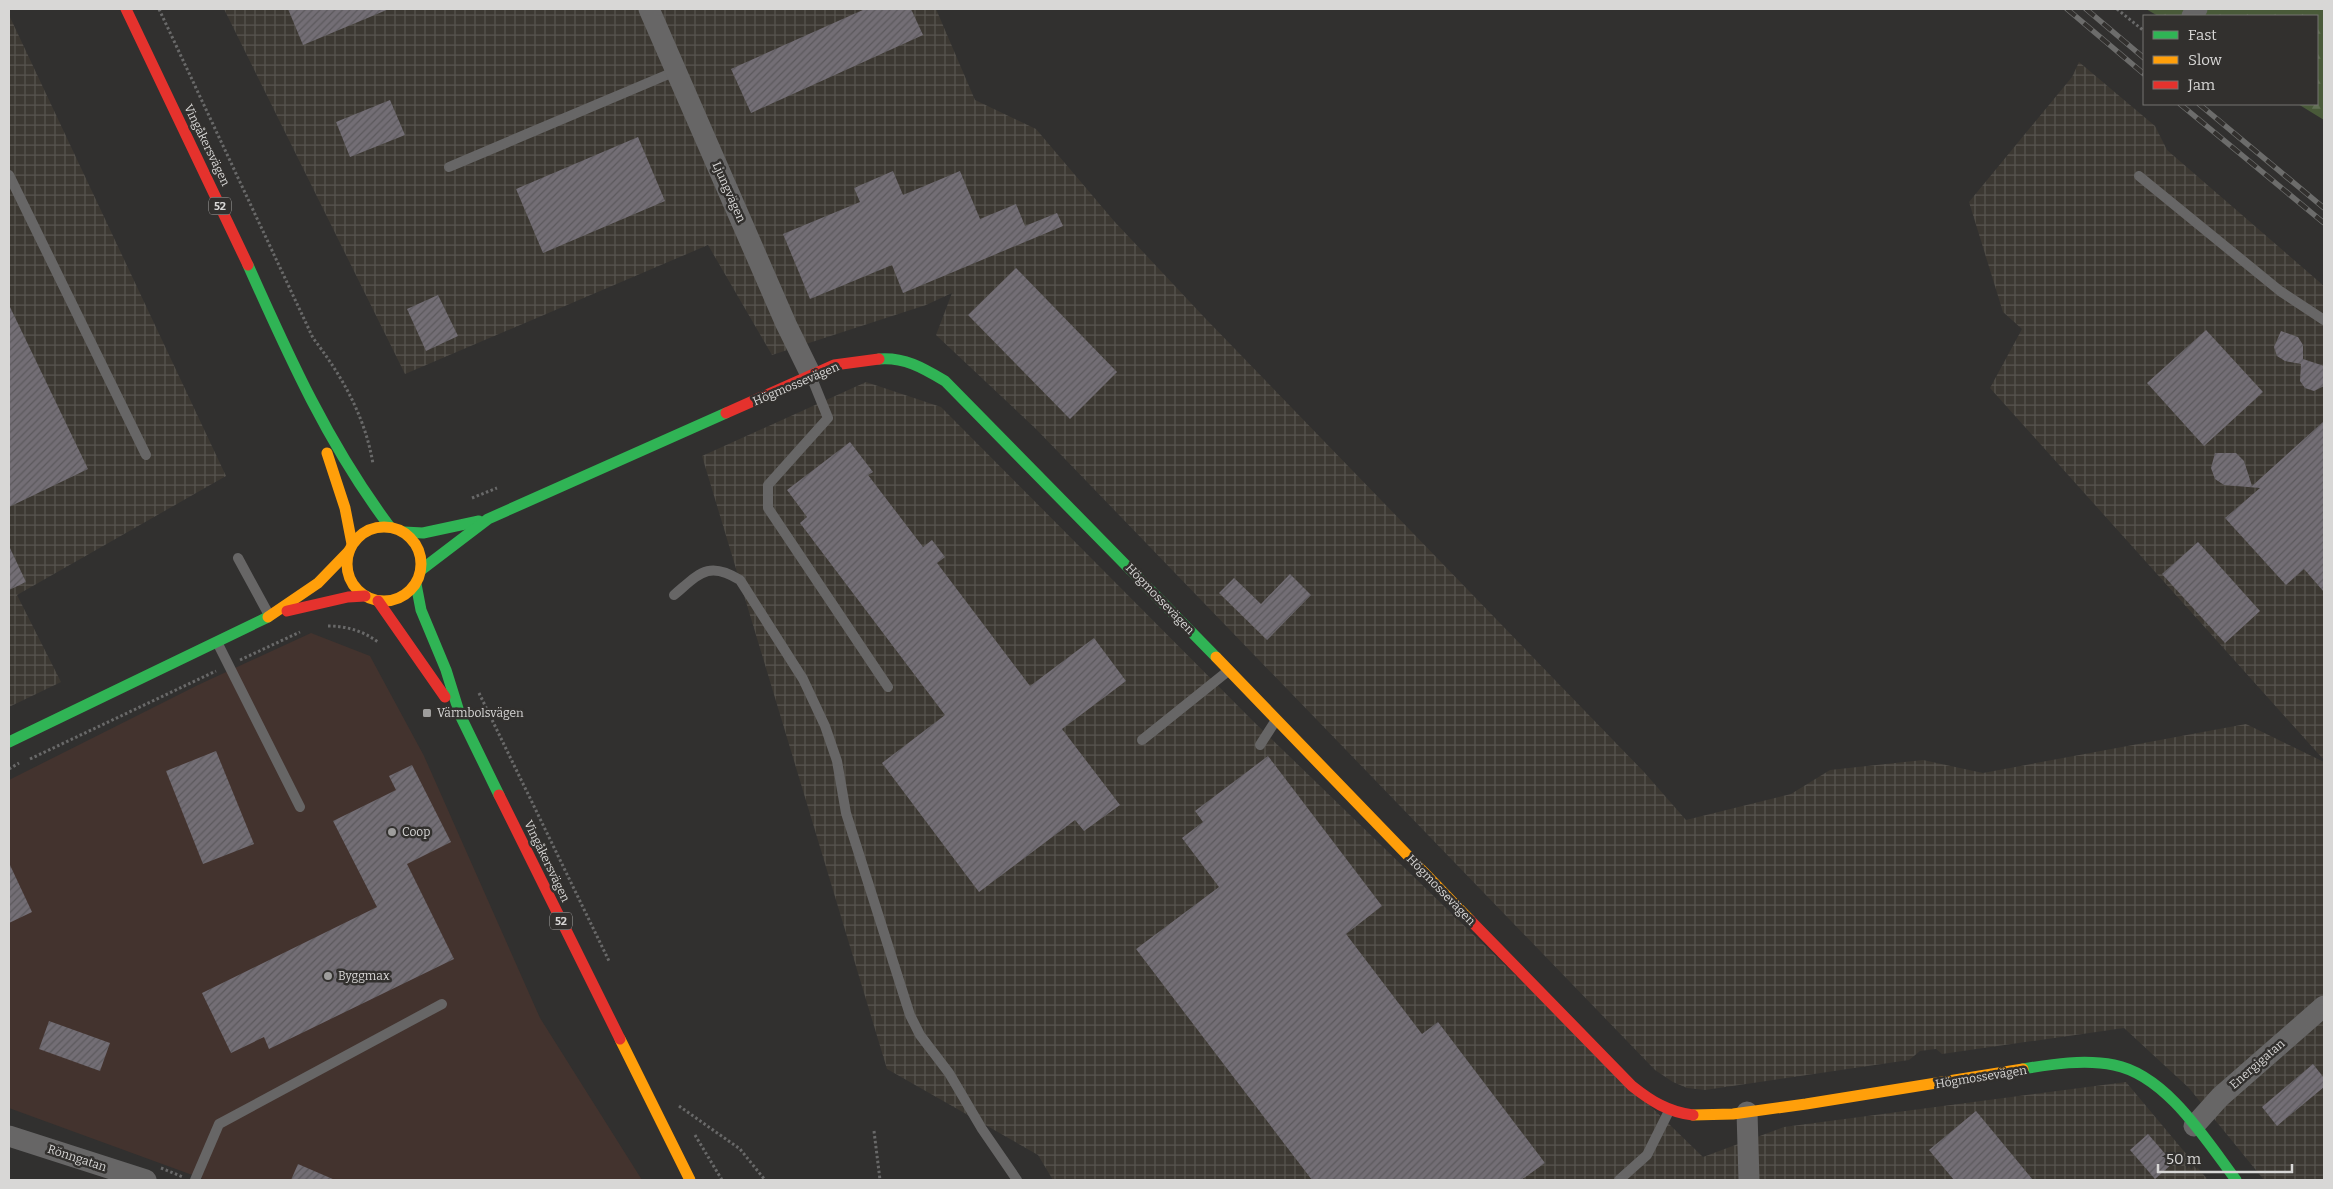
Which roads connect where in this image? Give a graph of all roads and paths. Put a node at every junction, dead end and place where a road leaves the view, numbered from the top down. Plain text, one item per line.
1 (126, 9) edge
2 (159, 9) edge
3 (649, 9) edge
4 (2117, 9) edge
5 (2143, 30) edge
6 (676, 71) junction
7 (449, 167) dead end
8 (9, 175) edge
9 (2139, 176) dead end
10 (2324, 320) edge
11 (811, 375) junction
12 (311, 404) junction
13 (146, 455) dead end
14 (377, 472) dead end
15 (488, 519) junction
16 (390, 527) junction
17 (404, 532) junction
18 (351, 548) junction
19 (238, 558) dead end
20 (421, 570) junction
21 (416, 584) junction
22 (674, 595) dead end
23 (365, 596) junction
24 (378, 601) junction
25 (269, 616) junction
26 (320, 626) dead end
27 (307, 629) dead end
28 (216, 641) junction
29 (380, 644) dead end
30 (228, 665) junction
31 (1229, 670) junction
32 (888, 687) dead end
33 (478, 692) dead end
34 (460, 715) junction
35 (1277, 719) junction
36 (1142, 740) dead end
37 (9, 742) edge
38 (1260, 745) dead end
39 (27, 760) dead end
40 (21, 763) dead end
41 (9, 769) edge
42 (300, 807) dead end
43 (612, 967) dead end
44 (442, 1004) dead end
45 (2324, 1006) edge
46 (1669, 1110) junction
47 (1747, 1112) junction
48 (682, 1113) dead end
49 (665, 1126) junction
50 (2194, 1126) junction
51 (692, 1130) dead end
52 (874, 1131) dead end
53 (9, 1136) edge
54 (146, 1180) edge
55 (195, 1180) edge
56 (690, 1180) edge
57 (701, 1180) edge
58 (722, 1180) edge
59 (765, 1180) edge
60 (880, 1180) edge
61 (1017, 1180) edge
62 (1619, 1180) edge
63 (1749, 1180) edge
64 (2236, 1180) edge

1 - 12 street, Vingåkersvägen / 52
2 - 14 path
3 - 6 street, Ljungvägen
4 - 5 path
6 - 7 lane
6 - 11 street, Ljungvägen
8 - 13 lane
9 - 10 lane
11 - 15 street, Högmossevägen
11 - 31 street, Högmossevägen
11 - 32 lane
12 - 16 street, Vingåkersvägen / 52
12 - 18 street, Vingåkersvägen / 52
15 - 17 street, Högmossevägen
15 - 20 street, Högmossevägen
16 - 17 street
16 - 18 street
17 - 20 street
18 - 23 street, Vingåkersvägen / 52
18 - 25 street
19 - 25 lane
20 - 21 street, Vingåkersvägen / 52
21 - 24 street
21 - 34 street, Vingåkersvägen / 52
22 - 61 lane
23 - 24 street, Vingåkersvägen / 52
23 - 25 street
24 - 34 street, Vingåkersvägen / 52
25 - 28 street
26 - 29 path
27 - 30 path
28 - 30 lane
28 - 37 street
30 - 39 path
30 - 42 lane
31 - 35 street, Högmossevägen
31 - 36 lane
33 - 43 path
34 - 49 street, Vingåkersvägen / 52
35 - 38 lane
35 - 46 street, Högmossevägen
40 - 41 path
44 - 55 lane
45 - 50 street, Energigatan
46 - 47 street, Högmossevägen
46 - 62 lane
47 - 50 street, Högmossevägen
47 - 63 street
48 - 59 path
49 - 56 street, Vingåkersvägen / 52
49 - 57 street, Vingåkersvägen / 52
50 - 64 street, Högmossevägen
51 - 58 path
52 - 60 path
53 - 54 street, Rönngatan

